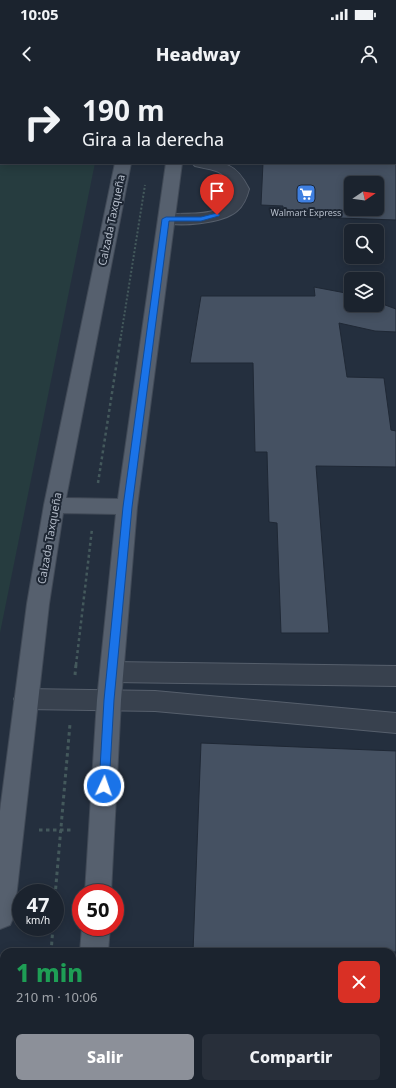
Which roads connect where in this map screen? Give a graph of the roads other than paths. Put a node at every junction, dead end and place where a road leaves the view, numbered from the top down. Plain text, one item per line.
1 (123, 164) edge
2 (174, 164) edge
3 (206, 164) edge
4 (166, 219) junction
5 (54, 505) junction
6 (127, 507) junction
7 (112, 672) junction
8 (396, 676) edge
9 (26, 699) junction
10 (109, 700) junction
11 (396, 723) edge
12 (99, 884) edge
13 (0, 916) edge
14 (95, 936) edge
15 (94, 948) edge

1 - 5 main road, Calzada Taxqueña
2 - 4 main road
3 - 4 lane
4 - 6 main road
5 - 6 main road
5 - 9 main road, Calzada Taxqueña
6 - 7 main road
7 - 8 lane
7 - 10 main road
9 - 10 lane
9 - 13 main road, Calzada Taxqueña
10 - 11 lane
10 - 12 main road
14 - 15 main road

